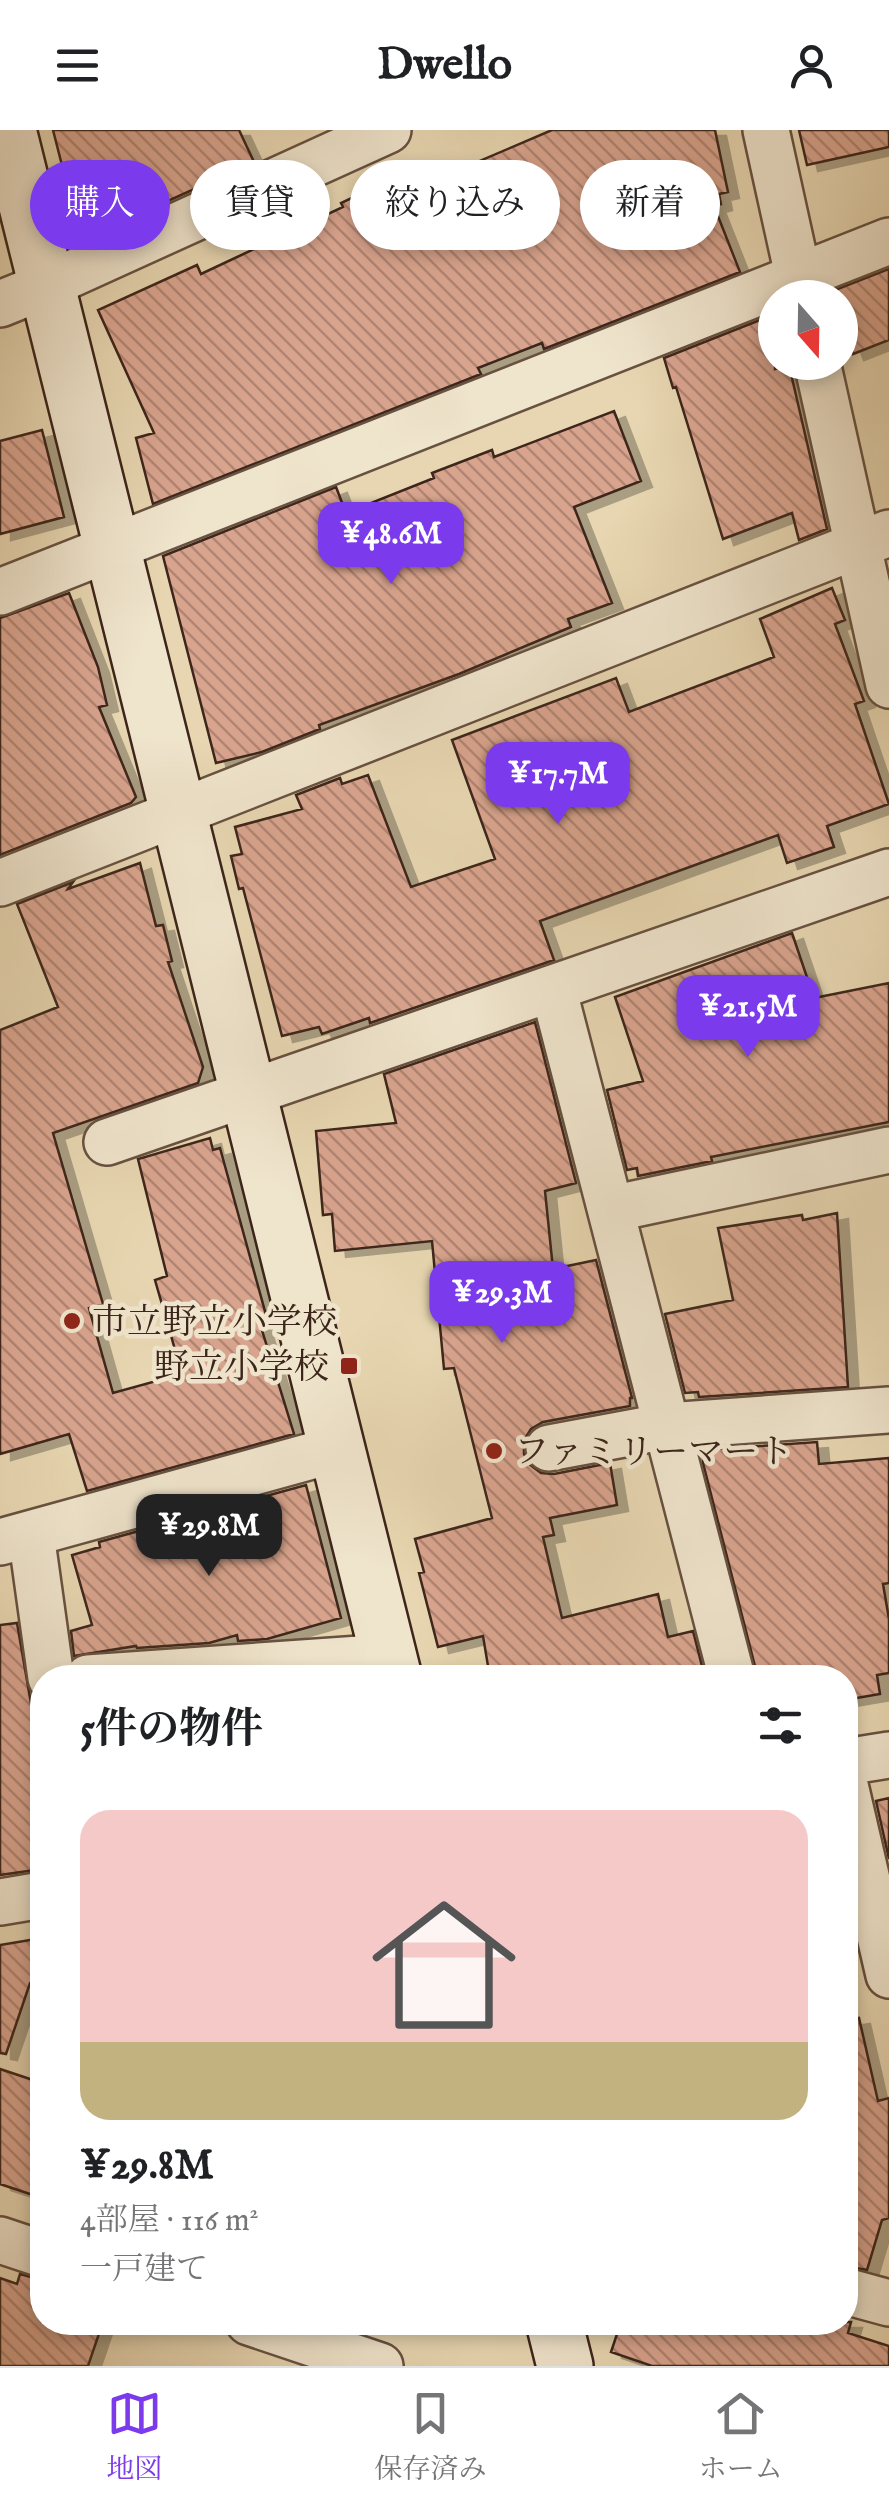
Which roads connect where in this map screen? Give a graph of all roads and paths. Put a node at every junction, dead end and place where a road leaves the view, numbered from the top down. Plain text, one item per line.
1 (8, 130) edge
2 (388, 130) edge
3 (766, 130) edge
4 (889, 241) edge
5 (799, 280) edge
6 (816, 280) edge
7 (24, 295) edge
8 (758, 304) edge
9 (824, 380) edge
10 (873, 538) edge
11 (114, 548) junction
12 (0, 592) edge
13 (889, 685) edge
14 (181, 813) junction
15 (889, 872) edge
16 (0, 883) edge
17 (553, 988) junction
18 (250, 1094) junction
19 (107, 1142) dead end
20 (889, 1150) edge
21 (610, 1209) junction
22 (889, 1410) edge
23 (667, 1426) junction
24 (550, 1448) dead end
25 (337, 1449) junction
26 (15, 1538) edge
27 (48, 1665) edge
28 (391, 1665) edge
29 (729, 1665) edge
30 (889, 1755) edge
31 (858, 1760) edge
32 (858, 1841) edge
33 (30, 1897) edge
34 (0, 1902) edge
35 (889, 1975) edge
36 (0, 2240) edge
37 (30, 2250) edge
38 (858, 2295) edge
39 (889, 2303) edge
40 (288, 2335) edge
41 (557, 2335) edge
42 (380, 2366) edge
43 (564, 2366) edge

1 - 7 street
2 - 7 street
3 - 5 street
4 - 6 street
7 - 11 street
8 - 11 street
9 - 10 street
10 - 13 street
10 - 14 street
11 - 12 street
11 - 14 street
14 - 16 street
14 - 18 street
15 - 17 street
17 - 18 street
17 - 21 street
18 - 19 street
18 - 25 street
20 - 21 street
21 - 23 street
22 - 23 street
23 - 24 street
23 - 29 street
25 - 26 street
25 - 28 street
26 - 27 street
30 - 31 street
32 - 35 street
33 - 34 street
36 - 37 street
38 - 39 street
40 - 42 street
41 - 43 street

